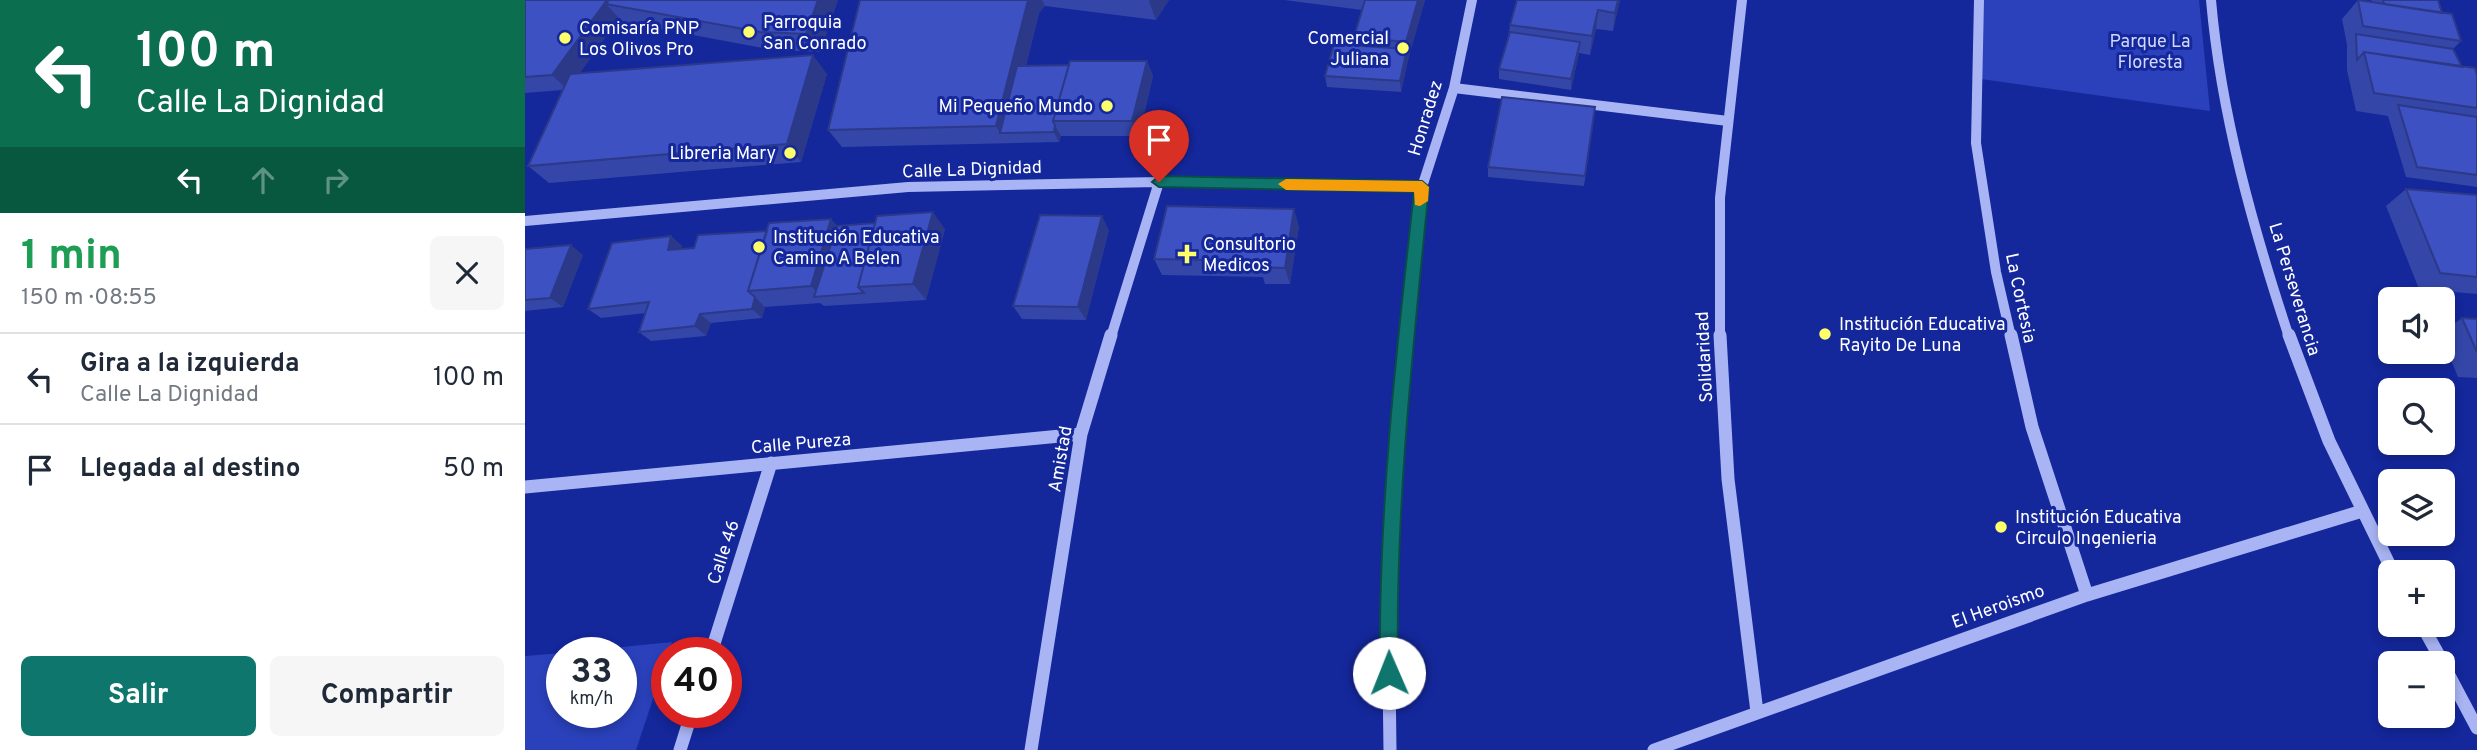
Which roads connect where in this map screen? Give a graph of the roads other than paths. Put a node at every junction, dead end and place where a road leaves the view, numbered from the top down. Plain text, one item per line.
1 (1472, 0) edge
2 (1742, 0) edge
3 (1979, 0) edge
4 (2211, 0) edge
5 (1454, 88) junction
6 (1728, 121) junction
7 (1159, 182) junction
8 (1422, 187) junction
9 (525, 221) edge
10 (1081, 434) junction
11 (771, 463) junction
12 (525, 487) edge
13 (2359, 512) junction
14 (2386, 560) edge
15 (2087, 595) junction
16 (717, 637) edge
17 (2455, 687) edge
18 (1757, 712) junction
19 (687, 728) edge
20 (2477, 728) edge
21 (680, 750) edge
22 (1031, 750) edge
23 (1389, 750) edge
24 (1654, 750) edge

1 - 5 street, Honradez
2 - 6 street, Solidaridad
3 - 15 street, La Cortesia
4 - 13 street, La Perseverancia
5 - 6 street
5 - 8 street, Honradez
6 - 18 street, Solidaridad
7 - 8 street, Calle La Dignidad
7 - 9 street, Calle La Dignidad
7 - 10 street, Amistad
8 - 23 street, Honradez
10 - 11 street, Calle Pureza
10 - 22 street, Amistad
11 - 12 street, Calle Pureza
11 - 16 street, Calle 46
13 - 14 street, La Perseverancia
13 - 15 street, El Heroismo
15 - 18 street, El Heroismo
17 - 20 street
18 - 24 street, El Heroismo
19 - 21 street

